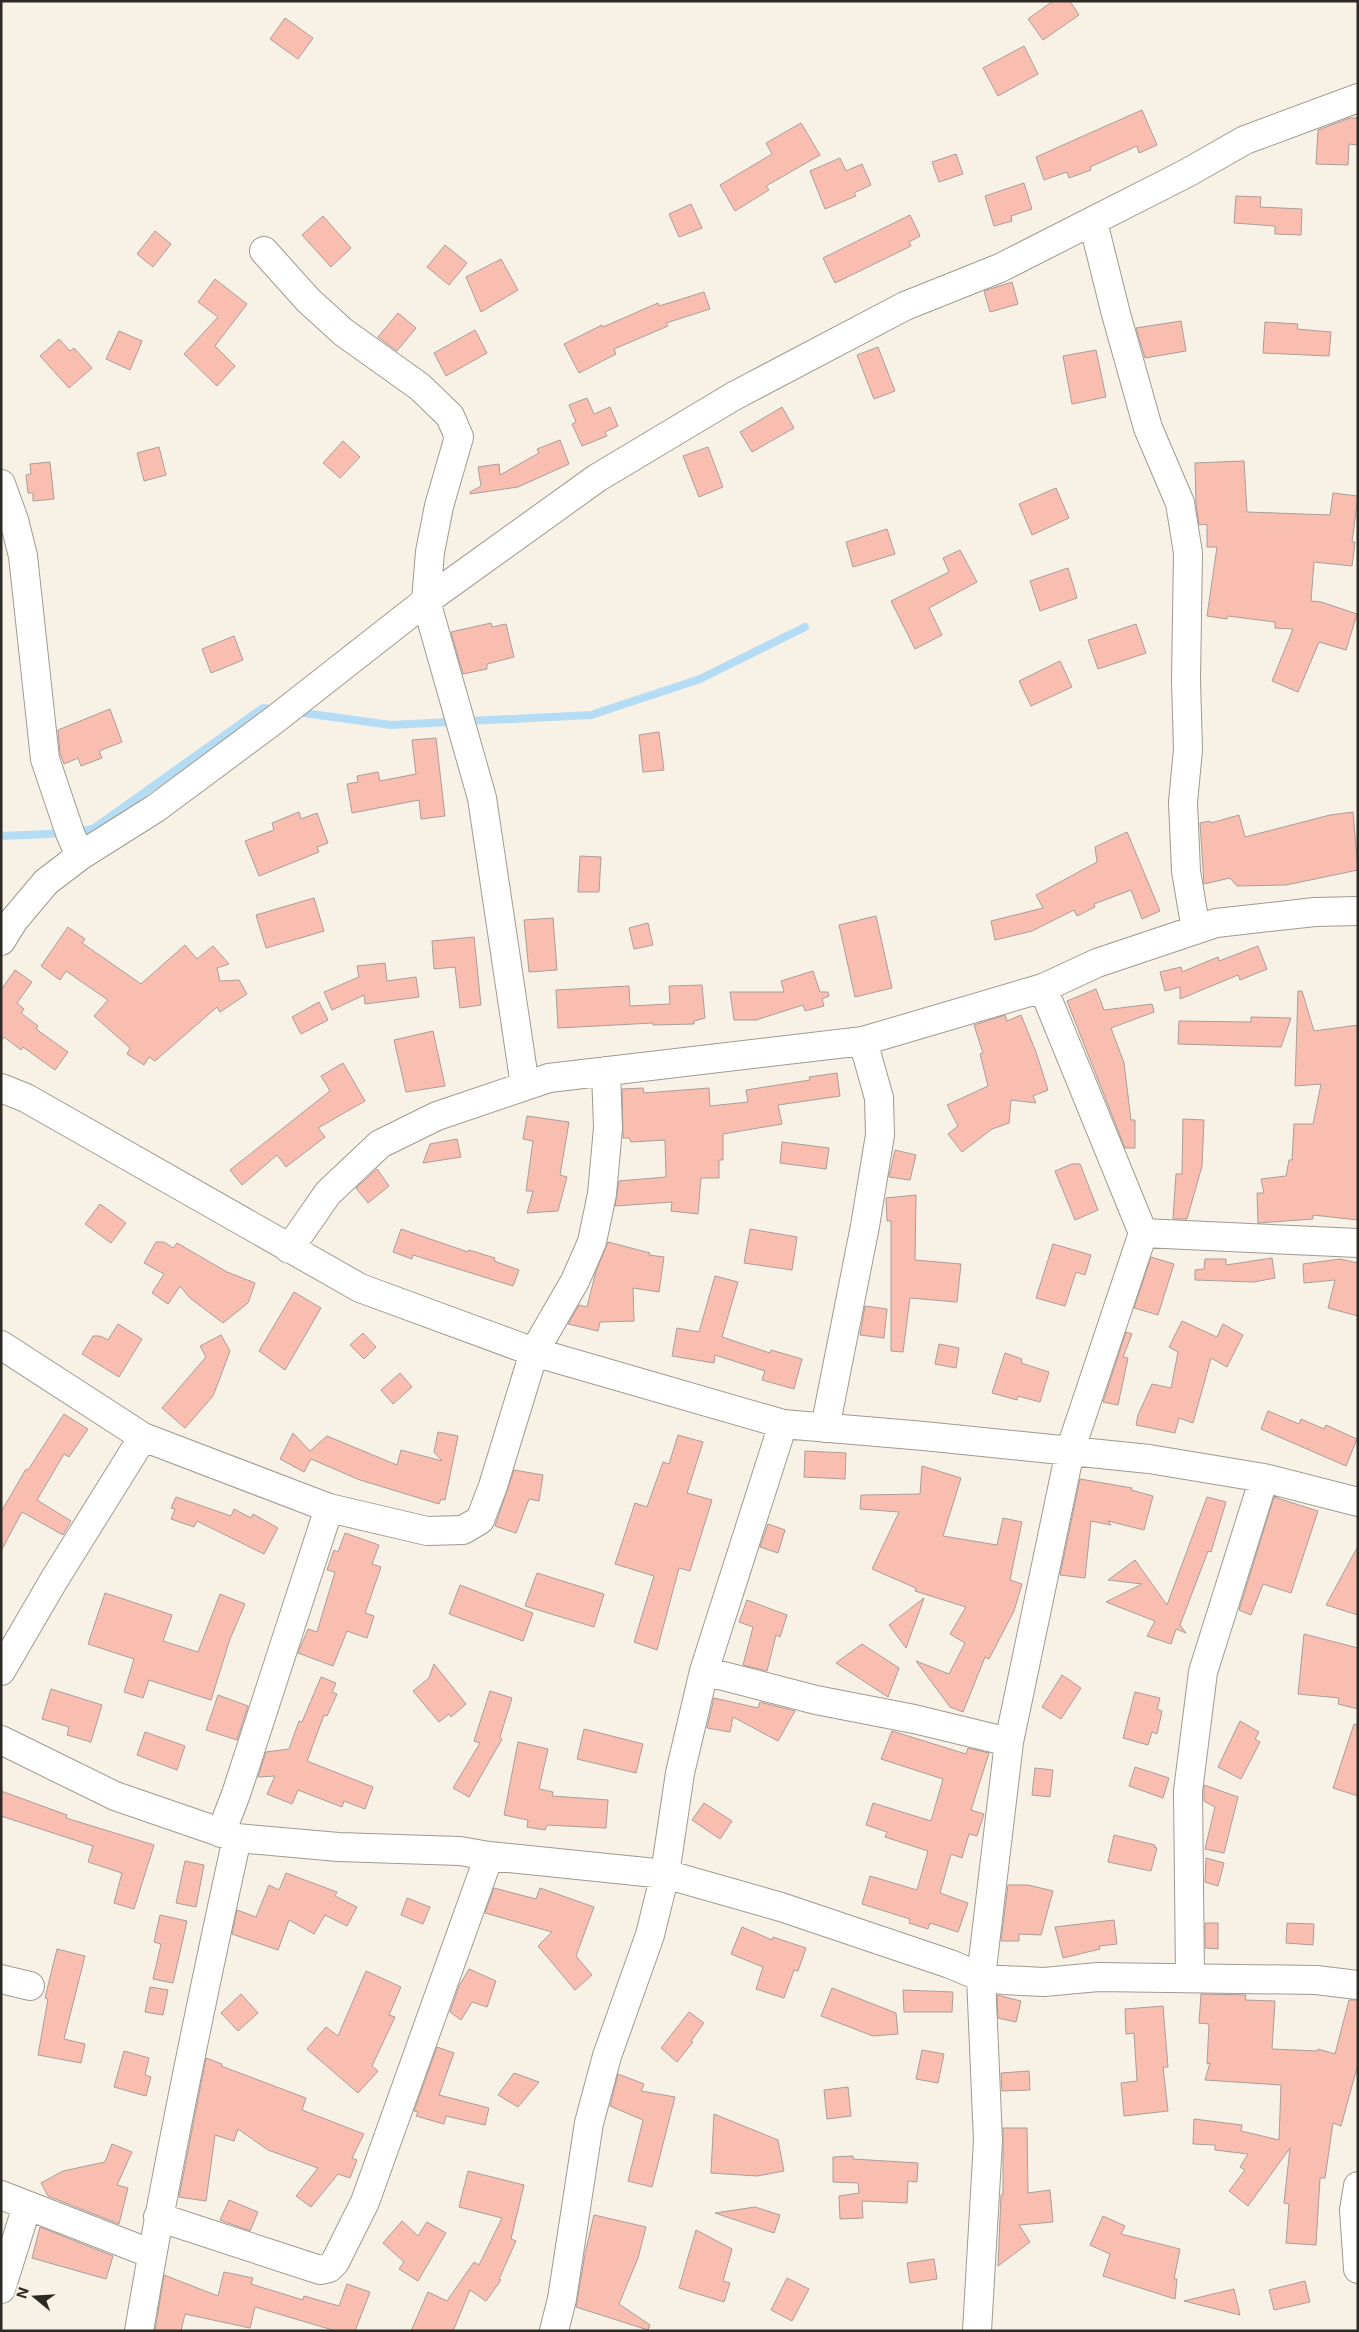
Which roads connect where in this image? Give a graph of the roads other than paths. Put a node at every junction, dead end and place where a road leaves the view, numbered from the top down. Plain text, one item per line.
1 (1358, 98) edge
2 (1093, 222) junction
3 (264, 251) dead end
4 (1, 484) edge
5 (426, 601) junction
6 (80, 856) junction
7 (1358, 911) edge
8 (1196, 930) junction
9 (1, 941) edge
10 (1043, 988) junction
11 (863, 1041) junction
12 (606, 1071) junction
13 (525, 1086) junction
14 (1, 1088) edge
15 (1143, 1233) junction
16 (1358, 1243) edge
17 (289, 1249) junction
18 (1, 1345) edge
19 (534, 1352) junction
20 (783, 1424) junction
21 (825, 1428) junction
22 (143, 1436) junction
23 (1070, 1450) junction
24 (1264, 1478) junction
25 (1358, 1502) edge
26 (329, 1508) junction
27 (1, 1671) edge
28 (704, 1671) junction
29 (1, 1740) edge
30 (1009, 1742) junction
31 (229, 1835) junction
32 (489, 1856) junction
33 (665, 1874) junction
34 (980, 1976) junction
35 (1190, 1977) junction
36 (1, 1979) edge
37 (1358, 1985) edge
38 (30, 1986) dead end
39 (1358, 2186) edge
40 (1, 2195) edge
41 (27, 2206) junction
42 (158, 2217) junction
43 (152, 2254) junction
44 (1358, 2269) edge
45 (1, 2289) edge
46 (139, 2331) edge
47 (554, 2331) edge
48 (977, 2331) edge

1 - 2 street
2 - 5 street
2 - 8 street
3 - 5 street
4 - 6 street
5 - 6 street
5 - 13 street
6 - 9 street
7 - 8 street
8 - 10 street
10 - 11 street
10 - 15 street
11 - 12 street
11 - 21 street
12 - 13 street
12 - 19 street
13 - 17 street
14 - 17 street
15 - 16 street
15 - 23 street
17 - 19 street
18 - 22 street
19 - 20 street
19 - 26 street
20 - 21 street
20 - 28 street
21 - 23 street
22 - 26 street
22 - 27 street
23 - 24 street
23 - 30 street
24 - 25 street
24 - 35 street
26 - 31 street
28 - 30 street
28 - 33 street
29 - 31 street
30 - 34 street
31 - 32 street
31 - 42 street
32 - 33 street
32 - 42 street
33 - 34 street
33 - 47 street
34 - 35 street
34 - 48 street
35 - 37 street
36 - 38 street
39 - 44 street
40 - 41 street
41 - 43 street
41 - 45 street
42 - 43 street
43 - 46 street

